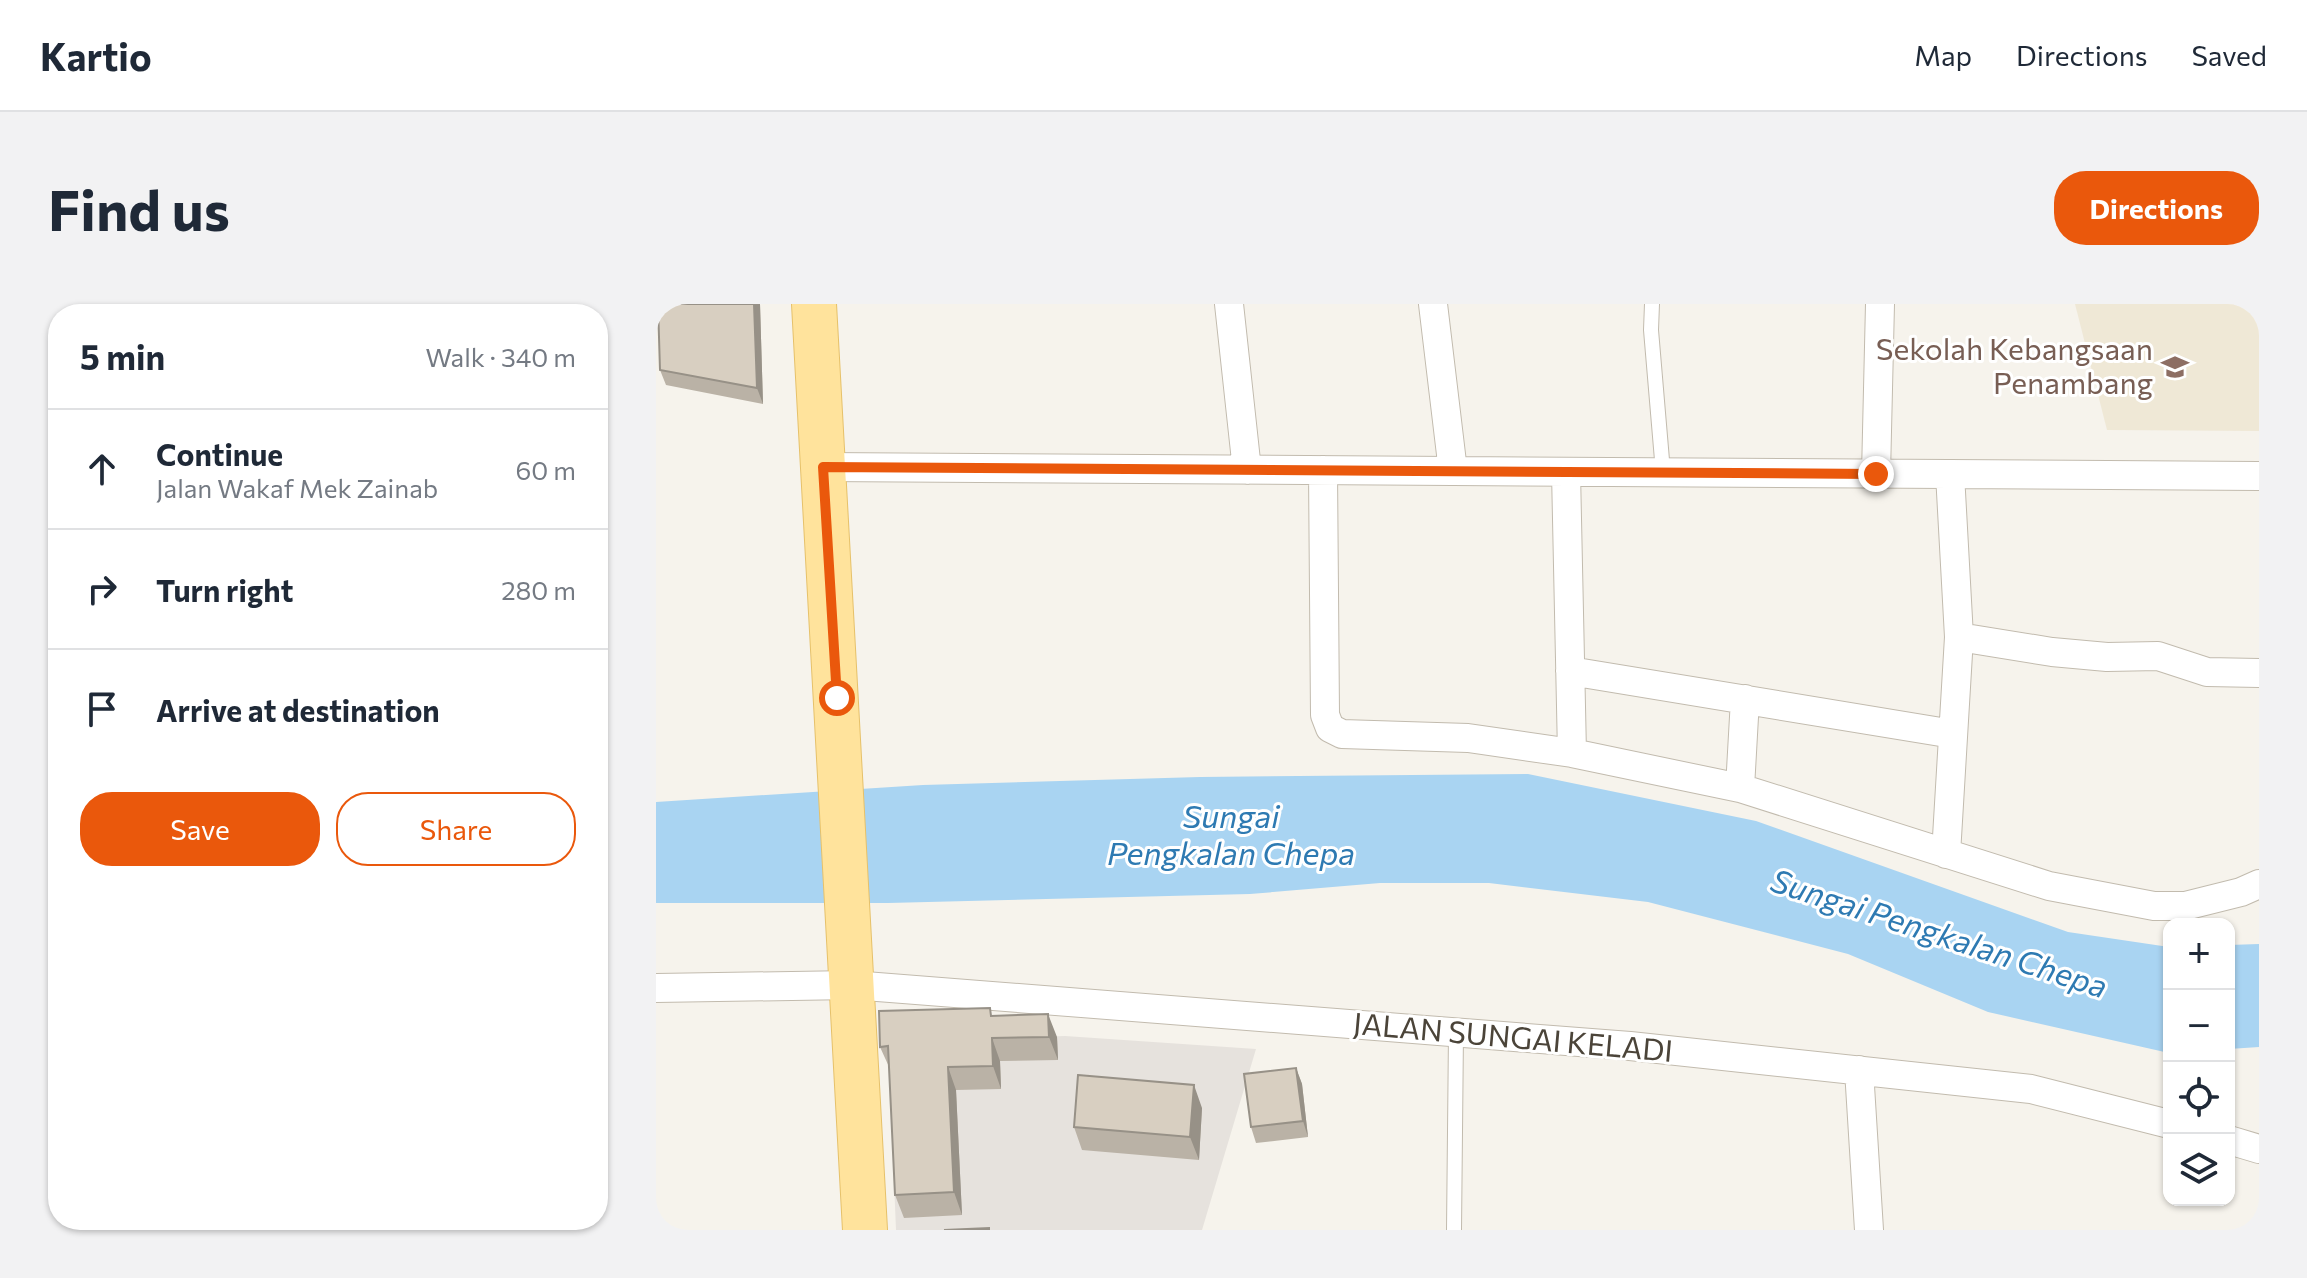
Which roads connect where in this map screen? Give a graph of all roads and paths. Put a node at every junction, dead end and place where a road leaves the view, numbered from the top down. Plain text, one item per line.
1 (814, 304) edge
2 (1229, 304) edge
3 (1433, 304) edge
4 (1652, 304) edge
5 (1880, 304) edge
6 (823, 467) junction
7 (1247, 470) junction
8 (1323, 470) junction
9 (1453, 471) junction
10 (1566, 472) junction
11 (1663, 472) junction
12 (1876, 474) junction
13 (1950, 474) junction
14 (2259, 476) edge
15 (1959, 637) junction
16 (1570, 671) junction
17 (2259, 673) edge
18 (1745, 699) junction
19 (1953, 734) junction
20 (1572, 753) junction
21 (1740, 788) junction
22 (1946, 854) junction
23 (2259, 884) edge
24 (851, 966) junction
25 (656, 988) edge
26 (1456, 1033) junction
27 (1859, 1070) junction
28 (2163, 1122) edge
29 (2235, 1142) edge
30 (2259, 1149) edge
31 (865, 1230) edge
32 (1454, 1230) edge
33 (1869, 1230) edge

1 - 6 main road
2 - 7 street
3 - 9 street
4 - 11 lane
5 - 12 street
6 - 7 street
6 - 24 main road
7 - 8 street
8 - 9 street
8 - 20 street
9 - 10 street
10 - 11 street
10 - 16 street
11 - 12 street
12 - 13 street
13 - 14 street
13 - 15 street
15 - 17 street
15 - 19 street
16 - 18 street
16 - 20 street
18 - 19 street
18 - 21 street
19 - 22 street
20 - 21 street
21 - 22 street
22 - 23 street
24 - 25 street, JALAN SUNGAI KELADI
24 - 26 street, JALAN SUNGAI KELADI
24 - 31 main road
26 - 27 street, JALAN SUNGAI KELADI
26 - 32 lane
27 - 28 street, JALAN SUNGAI KELADI
27 - 33 street
29 - 30 street

